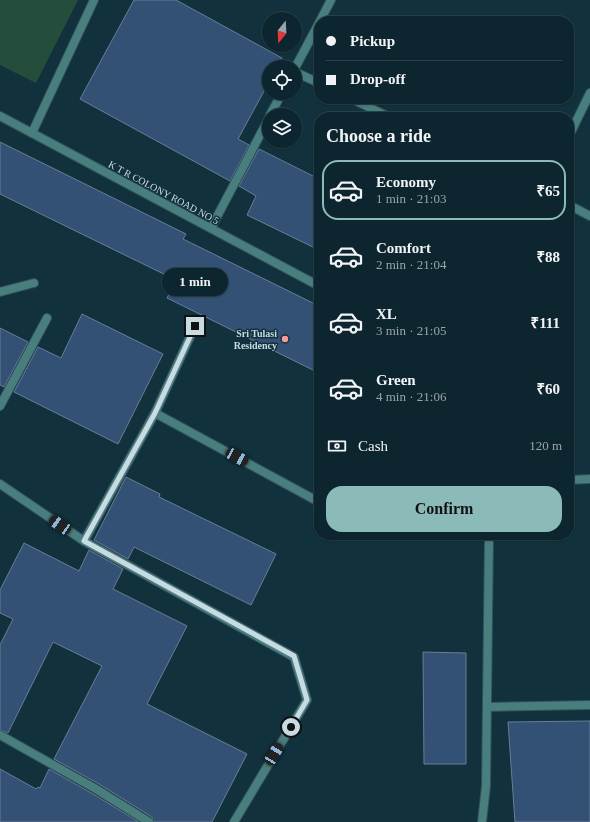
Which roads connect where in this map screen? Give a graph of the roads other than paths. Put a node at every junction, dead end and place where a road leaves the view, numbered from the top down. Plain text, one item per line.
1 (94, 0) edge
2 (331, 0) edge
3 (322, 16) edge
4 (314, 32) edge
5 (299, 60) edge
6 (302, 75) edge
7 (314, 81) edge
8 (590, 93) edge
9 (362, 104) edge
10 (379, 112) edge
11 (0, 116) edge
12 (574, 126) edge
13 (262, 131) edge
14 (32, 133) junction
15 (574, 208) edge
16 (590, 216) edge
17 (211, 228) junction
18 (34, 283) dead end
19 (314, 283) edge
20 (0, 292) edge
21 (47, 318) dead end
22 (195, 326) dead end
23 (0, 406) edge
24 (155, 413) junction
25 (590, 479) edge
26 (574, 480) edge
27 (0, 484) edge
28 (314, 499) edge
29 (489, 540) edge
30 (84, 541) junction
31 (590, 705) edge
32 (487, 707) junction
33 (0, 735) edge
34 (149, 822) edge
35 (234, 822) edge
36 (482, 822) edge

1 - 14 street
2 - 3 street
4 - 5 street
6 - 7 street
8 - 12 street
9 - 10 street
11 - 14 street, K T R COLONY ROAD NO 5
13 - 17 street
14 - 17 street, K T R COLONY ROAD NO 5
15 - 16 street
17 - 19 street, K T R COLONY ROAD NO 5
18 - 20 street
21 - 23 street
22 - 24 street
24 - 28 street
24 - 30 street
25 - 26 street
27 - 30 street
29 - 32 street
30 - 35 street
31 - 32 street
32 - 36 street
33 - 34 street

